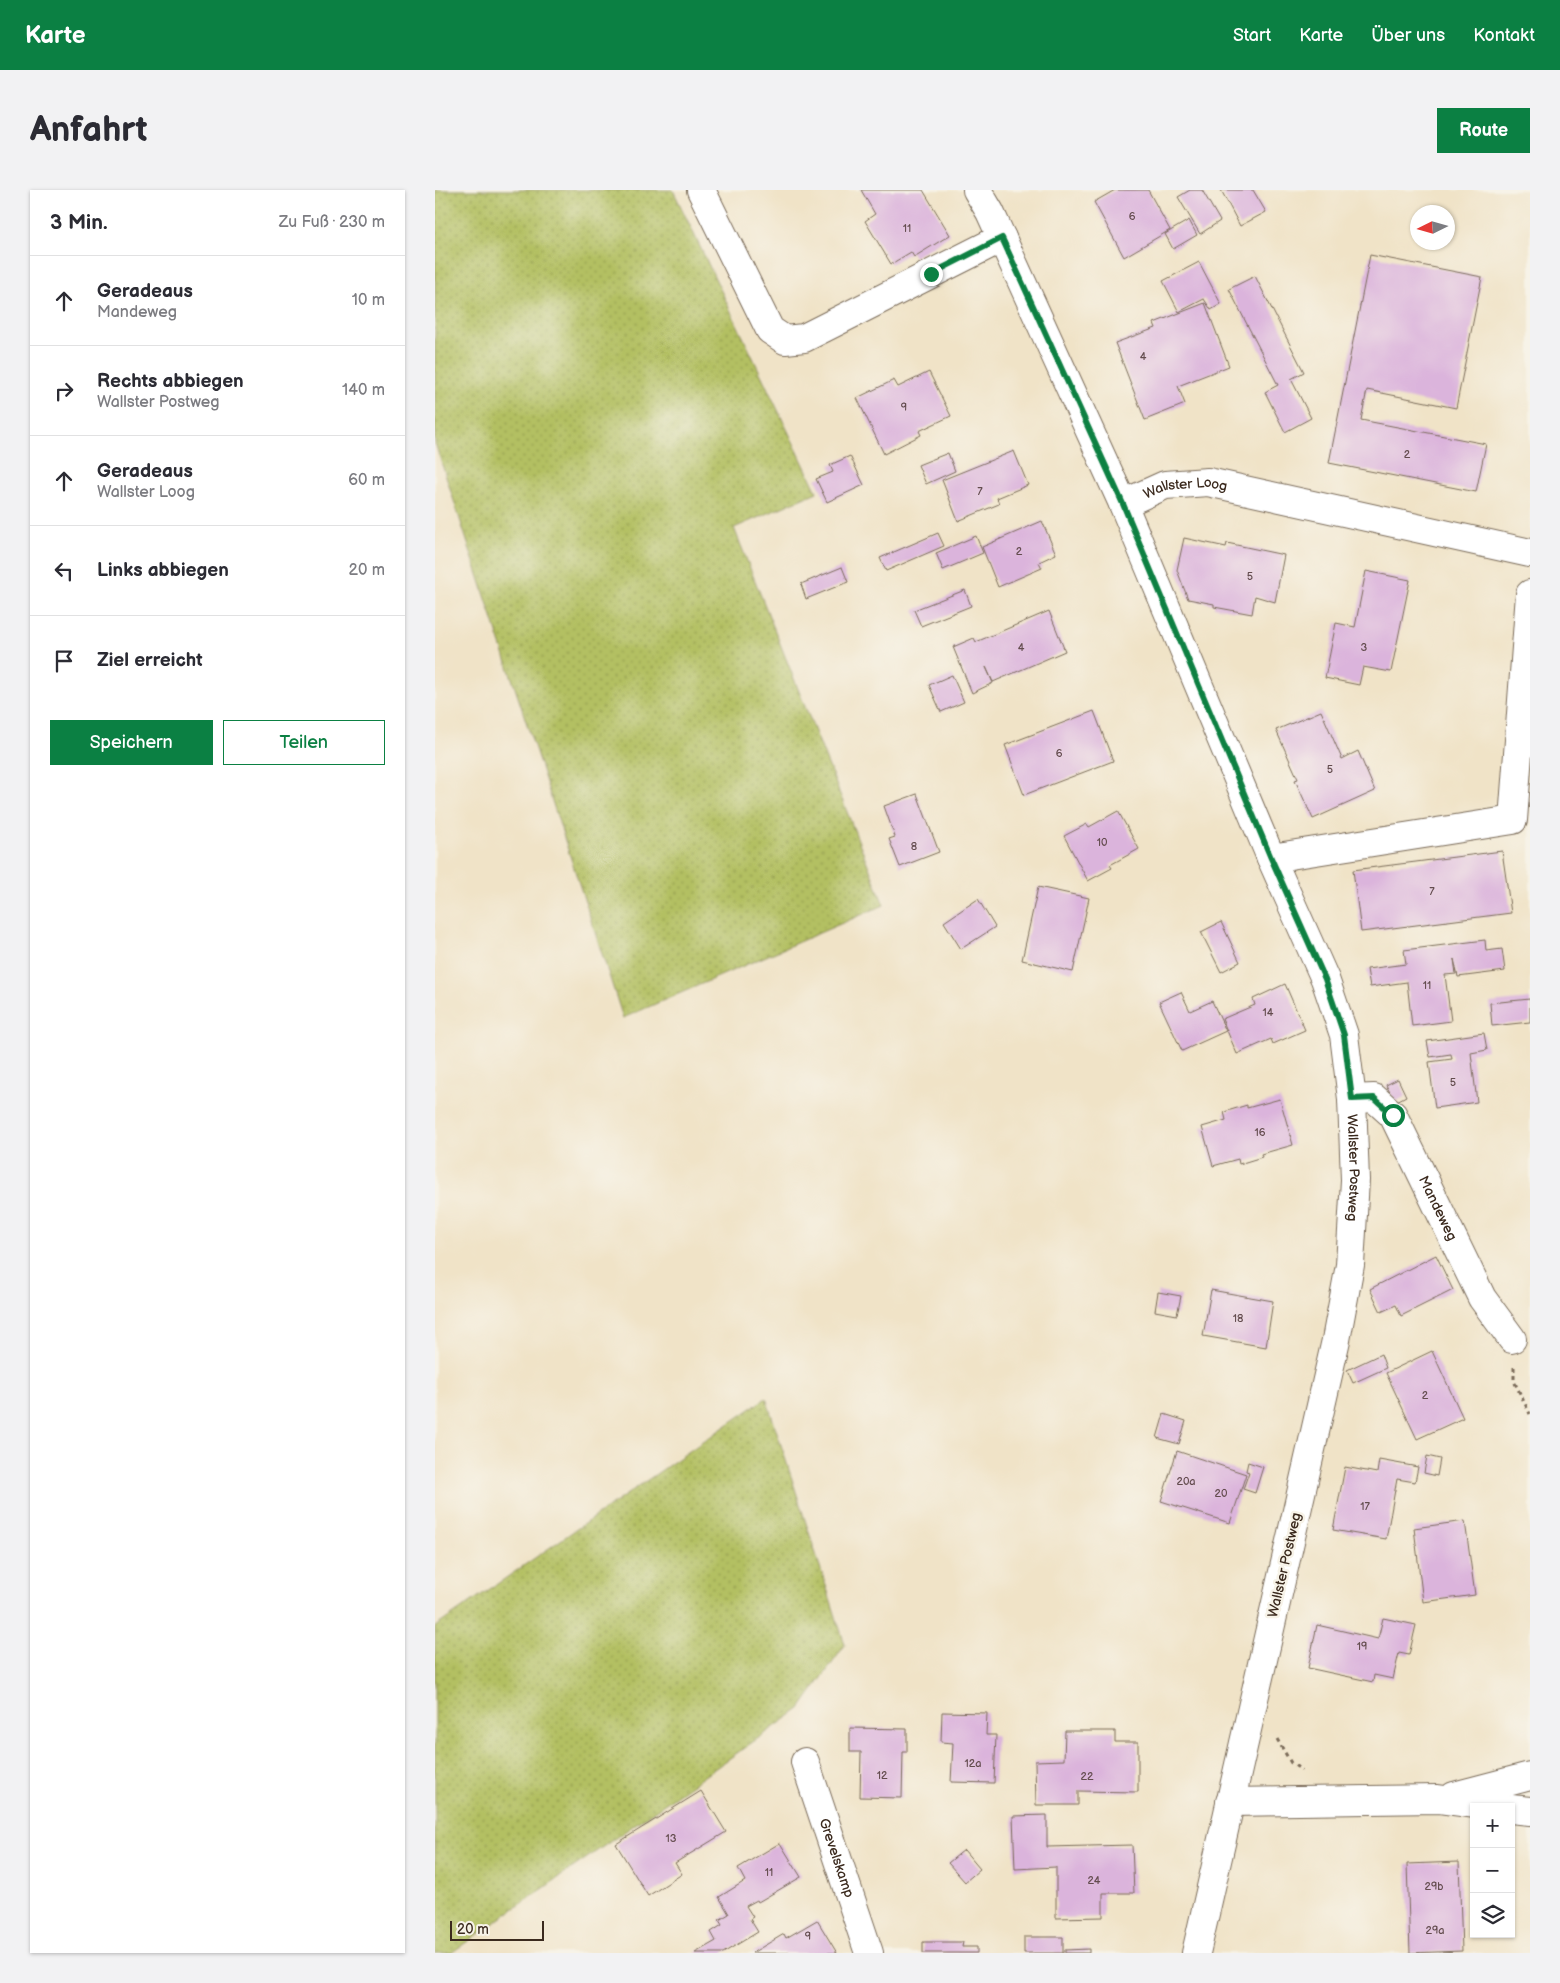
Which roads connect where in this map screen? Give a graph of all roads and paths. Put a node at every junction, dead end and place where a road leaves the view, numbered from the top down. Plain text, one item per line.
1 (701, 190) edge
2 (977, 190) edge
3 (1002, 238) junction
4 (1123, 504) junction
5 (1530, 553) edge
6 (1530, 594) edge
7 (1271, 858) junction
8 (1352, 1099) junction
9 (1512, 1339) joint
10 (1530, 1414) edge
11 (1273, 1733) dead end
12 (805, 1762) dead end
13 (1305, 1772) dead end
14 (1530, 1776) edge
15 (1439, 1799) junction
16 (1230, 1802) junction
17 (1470, 1803) edge
18 (1515, 1809) edge
19 (1530, 1811) edge
20 (869, 1953) edge
21 (1196, 1953) edge

1 - 3 street
2 - 3 street
3 - 4 street
4 - 5 street, Wallster Loog
4 - 7 street, Wallster Postweg
6 - 7 street
7 - 8 street, Wallster Postweg
8 - 9 street, Mandeweg
8 - 16 street, Wallster Postweg
9 - 10 path
11 - 13 path
12 - 20 street, Grevelskamp
14 - 15 street
15 - 16 street
15 - 17 street
16 - 21 street, Wallster Postweg
18 - 19 street

